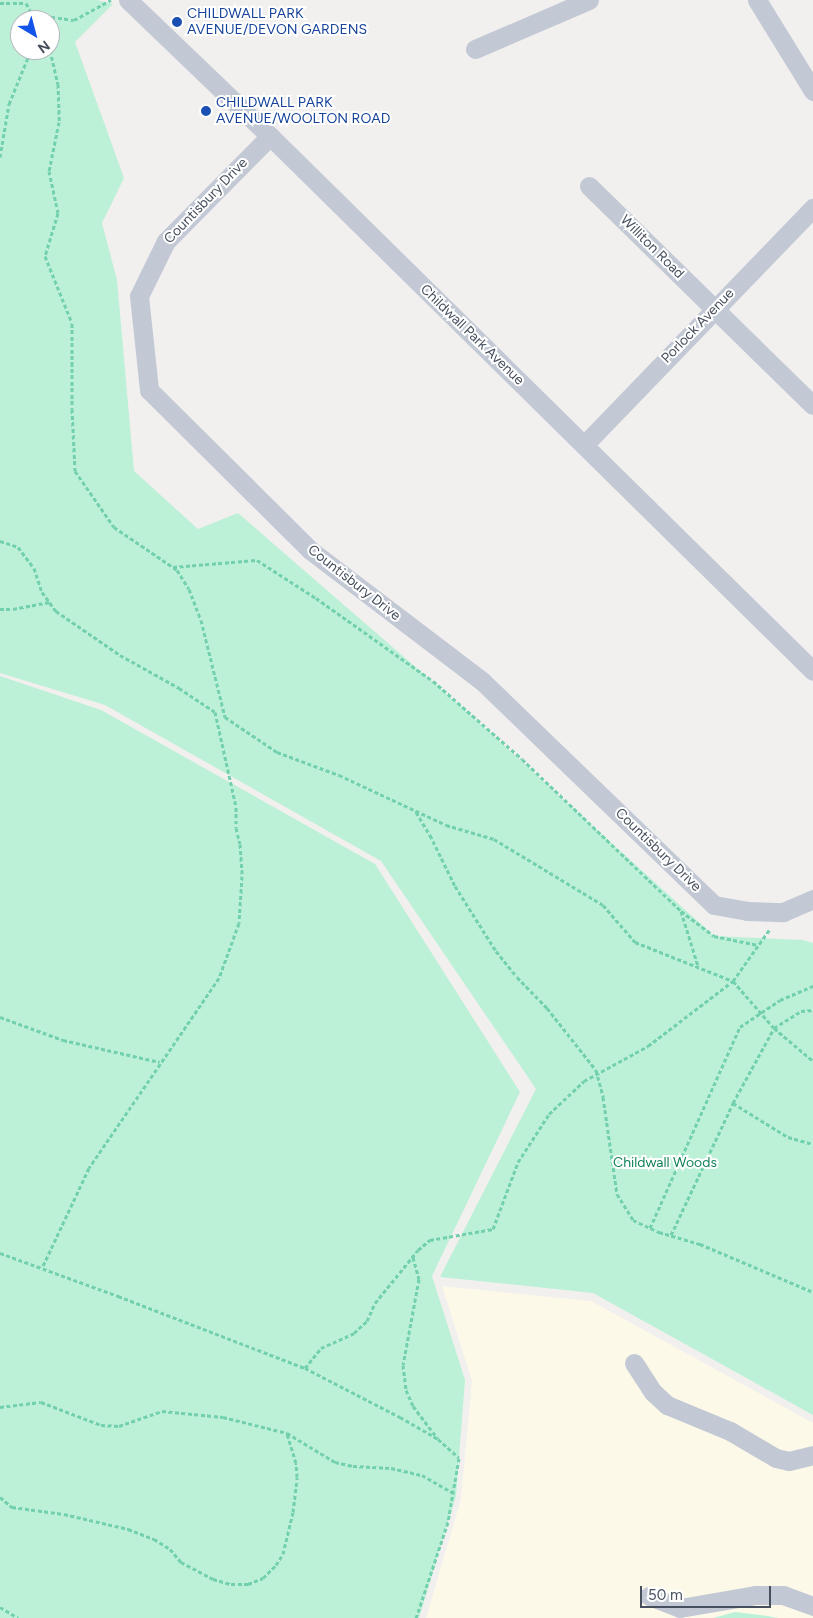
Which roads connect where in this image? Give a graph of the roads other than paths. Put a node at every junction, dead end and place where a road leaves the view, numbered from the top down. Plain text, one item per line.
1 (589, 0) edge
2 (756, 0) edge
3 (137, 3) edge
4 (475, 49) dead end
5 (813, 92) edge
6 (270, 136) junction
7 (589, 186) dead end
8 (813, 208) edge
9 (714, 309) junction
10 (813, 405) edge
11 (584, 445) junction
12 (813, 671) edge
13 (813, 899) edge
14 (634, 1363) dead end
15 (813, 1455) edge
16 (649, 1596) dead end
17 (813, 1606) edge

1 - 4 street
2 - 5 street
3 - 6 street, Childwall Park Avenue
6 - 11 street, Childwall Park Avenue
6 - 13 street, Countisbury Drive
7 - 9 street, Williton Road
8 - 9 street, Porlock Avenue
9 - 10 street, Williton Road
9 - 11 street, Porlock Avenue
11 - 12 street, Childwall Park Avenue
14 - 15 street
16 - 17 street

